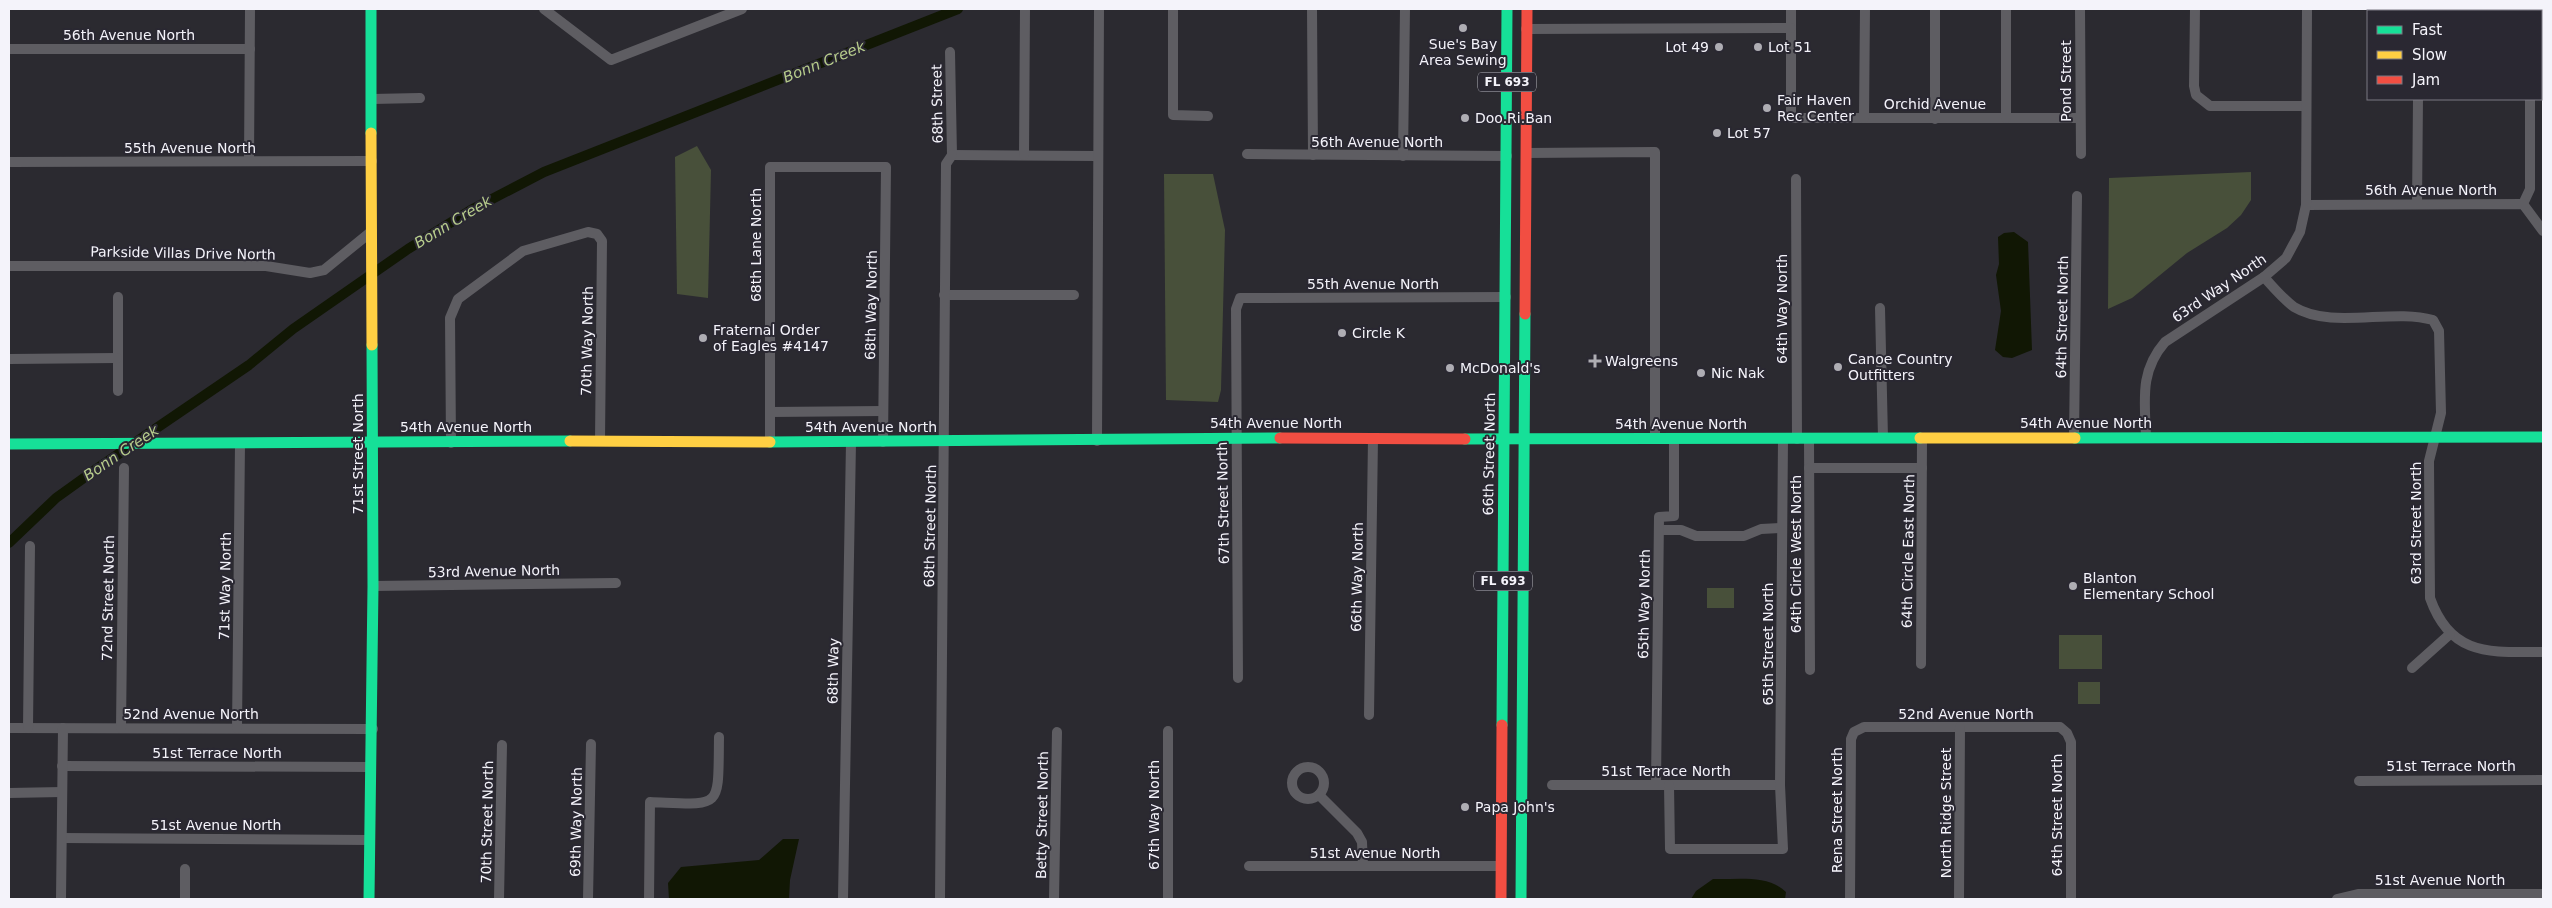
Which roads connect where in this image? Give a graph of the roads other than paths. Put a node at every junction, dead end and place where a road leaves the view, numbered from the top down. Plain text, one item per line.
1 (250, 9) edge
2 (371, 9) edge
3 (544, 9) edge
4 (742, 9) edge
5 (1025, 9) edge
6 (1099, 9) edge
7 (1174, 9) edge
8 (1312, 9) edge
9 (1405, 9) edge
10 (1507, 9) edge
11 (1527, 9) edge
12 (1791, 9) edge
13 (1865, 9) edge
14 (1935, 9) edge
15 (2006, 9) edge
16 (2080, 9) edge
17 (2195, 9) edge
18 (2307, 9) edge
19 (1791, 28) junction
20 (1526, 29) junction
21 (9, 49) edge
22 (250, 49) junction
23 (1507, 49) junction
24 (950, 52) dead end
25 (420, 98) dead end
26 (372, 99) junction
27 (2418, 100) edge
28 (2530, 100) edge
29 (2306, 106) junction
30 (1208, 116) dead end
31 (1864, 118) junction
32 (2006, 118) junction
33 (2080, 118) junction
34 (1935, 119) junction
35 (1526, 153) junction
36 (1247, 154) dead end
37 (2081, 154) dead end
38 (952, 155) junction
39 (1024, 155) junction
40 (1312, 155) junction
41 (1098, 156) junction
42 (1403, 156) junction
43 (1507, 156) junction
44 (248, 161) junction
45 (372, 161) junction
46 (9, 162) edge
47 (770, 167) joint
48 (1796, 180) dead end
49 (2077, 196) dead end
50 (2306, 204) junction
51 (2417, 204) junction
52 (2523, 204) junction
53 (372, 231) junction
54 (2543, 231) edge
55 (1526, 256) junction
56 (9, 266) edge
57 (2264, 277) junction
58 (944, 295) junction
59 (1074, 295) dead end
60 (118, 297) dead end
61 (1506, 297) junction
62 (1240, 298) joint
63 (1880, 308) dead end
64 (117, 358) junction
65 (9, 359) edge
66 (118, 391) dead end
67 (883, 411) junction
68 (771, 412) junction
69 (2436, 437) junction
70 (2543, 437) edge
71 (1236, 438) junction
72 (1373, 438) junction
73 (1883, 438) junction
74 (1922, 438) junction
75 (2074, 438) junction
76 (2146, 438) junction
77 (1504, 439) junction
78 (1525, 439) junction
79 (1655, 439) junction
80 (1674, 439) junction
81 (1783, 439) junction
82 (1796, 439) junction
83 (1809, 439) junction
84 (600, 441) junction
85 (1097, 441) junction
86 (770, 442) junction
87 (851, 442) junction
88 (883, 442) junction
89 (945, 442) junction
90 (240, 443) junction
91 (373, 443) junction
92 (451, 443) junction
93 (9, 444) edge
94 (124, 468) dead end
95 (1809, 468) junction
96 (1922, 468) junction
97 (1782, 528) junction
98 (1659, 530) junction
99 (30, 546) dead end
100 (616, 583) dead end
101 (373, 586) junction
102 (1503, 601) junction
103 (2450, 634) junction
104 (1523, 652) junction
105 (2543, 652) edge
106 (1920, 664) dead end
107 (2412, 668) dead end
108 (1502, 670) junction
109 (1810, 670) dead end
110 (1238, 678) dead end
111 (1368, 716) dead end
112 (1523, 726) junction
113 (1864, 727) joint
114 (1960, 727) junction
115 (9, 728) edge
116 (28, 728) junction
117 (63, 728) junction
118 (121, 728) junction
119 (237, 728) junction
120 (373, 729) junction
121 (1168, 731) dead end
122 (1057, 732) dead end
123 (2067, 733) joint
124 (1502, 734) junction
125 (719, 737) dead end
126 (591, 744) dead end
127 (502, 745) dead end
128 (62, 766) junction
129 (371, 767) junction
130 (2359, 780) dead end
131 (2543, 780) edge
132 (1656, 784) junction
133 (1552, 785) dead end
134 (1669, 785) junction
135 (1780, 785) junction
136 (62, 792) junction
137 (9, 793) edge
138 (1319, 795) dead end
139 (62, 838) junction
140 (370, 840) junction
141 (1522, 850) junction
142 (1249, 866) dead end
143 (1363, 866) junction
144 (1500, 866) junction
145 (185, 869) dead end
146 (2543, 894) edge
147 (61, 899) edge
148 (185, 899) edge
149 (369, 899) edge
150 (499, 899) edge
151 (588, 899) edge
152 (649, 899) edge
153 (843, 899) edge
154 (940, 899) edge
155 (1054, 899) edge
156 (1168, 899) edge
157 (1501, 899) edge
158 (1521, 899) edge
159 (1850, 899) edge
160 (1959, 899) edge
161 (2071, 899) edge
162 (2337, 899) edge

1 - 22 street
2 - 26 main road, 71st Street North
3 - 4 street
5 - 39 street
6 - 41 street
7 - 30 street
8 - 40 street
9 - 42 street
10 - 23 main road, 66th Street North / FL 693
11 - 20 main road, FL 693
12 - 19 street
13 - 31 street
14 - 34 street
15 - 32 street
16 - 33 street, Pond Street
17 - 29 street
18 - 29 street, 63rd Way North
19 - 20 street
19 - 31 street, Orchid Avenue
20 - 35 main road, FL 693
21 - 22 street, 56th Avenue North
22 - 44 street
23 - 35 main road
23 - 43 main road, 66th Street North / FL 693
24 - 38 street, 68th Street
25 - 26 street
26 - 45 main road, 71st Street North
27 - 51 street
28 - 52 street
29 - 50 street, 63rd Way North
31 - 34 street, Orchid Avenue
32 - 33 street, Orchid Avenue
32 - 34 street, Orchid Avenue
33 - 37 street, Pond Street
35 - 55 main road, FL 693
35 - 79 street
36 - 40 street, 56th Avenue North
38 - 39 street
38 - 58 street, 68th Street North
39 - 41 street
40 - 42 street, 56th Avenue North
41 - 85 street
42 - 43 street, 56th Avenue North
43 - 55 main road
43 - 61 main road, 66th Street North / FL 693
44 - 45 street, 55th Avenue North
44 - 46 street, 55th Avenue North
45 - 53 main road, 71st Street North
47 - 67 street, 68th Way North
47 - 68 street, 68th Lane North
48 - 82 street, 64th Way North
49 - 75 street, 64th Street North
50 - 51 street, 56th Avenue North
50 - 57 street, 63rd Way North
51 - 52 street, 56th Avenue North
52 - 54 street
53 - 56 street, Parkside Villas Drive North
53 - 91 main road, 71st Street North
55 - 78 main road, FL 693
57 - 69 street, 63rd Street North
57 - 76 street, 63rd Way North
58 - 59 street
58 - 89 street, 68th Street North
60 - 64 street
61 - 62 street, 55th Avenue North
61 - 77 main road, 66th Street North / FL 693
62 - 71 street, 67th Street North
63 - 73 street
64 - 65 street
64 - 66 street
67 - 68 street
67 - 88 street, 68th Way North
68 - 86 street, 68th Lane North
69 - 70 main road, 54th Avenue North
69 - 76 main road, 54th Avenue North
69 - 103 street, 63rd Street North
71 - 72 main road, 54th Avenue North
71 - 85 main road, 54th Avenue North
71 - 110 street, 67th Street North
72 - 77 main road, 54th Avenue North
72 - 111 street, 66th Way North
73 - 74 main road, 54th Avenue North
73 - 83 main road, 54th Avenue North
74 - 75 main road, 54th Avenue North
74 - 96 street, 64th Circle East North
75 - 76 main road, 54th Avenue North
77 - 78 main road, 54th Avenue North
77 - 102 main road, 66th Street North / FL 693
78 - 79 main road, 54th Avenue North
78 - 104 main road, FL 693
79 - 80 main road, 54th Avenue North
80 - 81 main road, 54th Avenue North
80 - 98 street, 65th Way North
81 - 82 main road, 54th Avenue North
81 - 97 street, 65th Street North
82 - 83 main road, 54th Avenue North
83 - 95 street, 64th Circle West North
84 - 86 main road, 54th Avenue North
84 - 92 main road, 54th Avenue North
84 - 92 street, 70th Way North
85 - 89 main road, 54th Avenue North
86 - 87 main road, 54th Avenue North
87 - 88 main road, 54th Avenue North
87 - 153 street, 68th Way
88 - 89 main road, 54th Avenue North
89 - 154 street, 68th Street North
90 - 91 main road, 54th Avenue North
90 - 93 main road, 54th Avenue North
90 - 119 street, 71st Way North
91 - 92 main road, 54th Avenue North
91 - 101 main road, 71st Street North
94 - 118 street, 72nd Street North
95 - 96 street
95 - 109 street, 64th Circle West North
96 - 106 street, 64th Circle East North
97 - 98 street
97 - 135 street, 65th Street North
98 - 132 street, 65th Way North
99 - 116 street
100 - 101 street, 53rd Avenue North
101 - 120 main road, 71st Street North
102 - 104 main road
102 - 108 main road, 66th Street North / FL 693
103 - 105 street
103 - 107 street
104 - 112 main road, FL 693
108 - 112 main road
108 - 124 main road, 66th Street North / FL 693
112 - 141 main road, FL 693
113 - 114 street, 52nd Avenue North
113 - 159 street, Rena Street North
114 - 123 street, 52nd Avenue North
114 - 160 street, North Ridge Street
115 - 116 street, 52nd Avenue North
116 - 117 street, 52nd Avenue North
117 - 118 street, 52nd Avenue North
117 - 128 street
118 - 119 street, 52nd Avenue North
119 - 120 street, 52nd Avenue North
120 - 129 main road, 71st Street North
121 - 156 street, 67th Way North
122 - 155 street, Betty Street North
123 - 161 street, 64th Street North
124 - 141 main road
124 - 144 main road, 66th Street North / FL 693
125 - 152 street
126 - 151 street, 69th Way North
127 - 150 street, 70th Street North
128 - 129 street, 51st Terrace North
128 - 136 street
129 - 140 main road, 71st Street North
130 - 131 street, 51st Terrace North
132 - 133 street, 51st Terrace North
132 - 134 street, 51st Terrace North
134 - 135 street, 51st Terrace North
134 - 135 street, 65th Street North
136 - 137 street
136 - 139 street
138 - 143 street
139 - 140 street, 51st Avenue North
139 - 147 street
140 - 149 main road, 71st Street North
141 - 158 main road, FL 693
142 - 143 street, 51st Avenue North
143 - 144 street, 51st Avenue North
144 - 157 main road, 66th Street North / FL 693
145 - 148 street
146 - 162 street, 51st Avenue North

